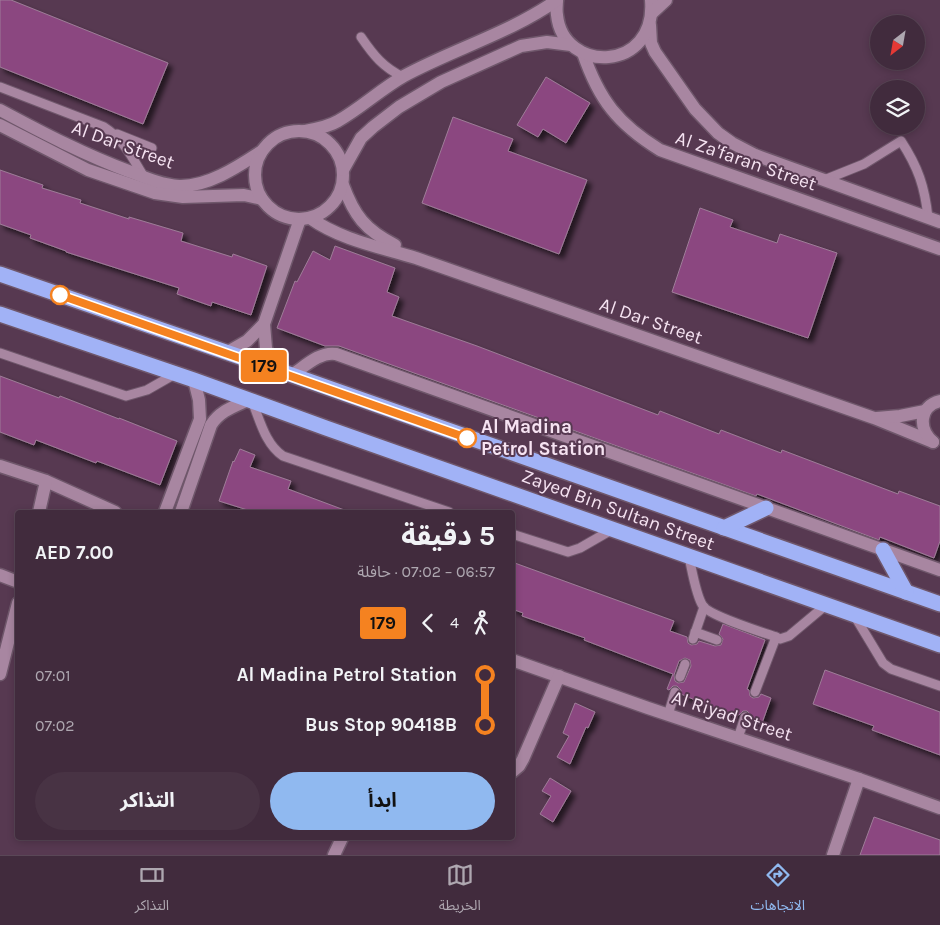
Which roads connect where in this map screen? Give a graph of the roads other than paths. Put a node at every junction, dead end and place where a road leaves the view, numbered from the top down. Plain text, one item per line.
1 (557, 0) edge
2 (666, 0) edge
3 (651, 12) edge
4 (362, 37) dead end
5 (572, 45) junction
6 (583, 53) junction
7 (403, 77) junction
8 (0, 88) edge
9 (0, 110) edge
10 (0, 125) edge
11 (305, 131) junction
12 (114, 133) junction
13 (152, 148) dead end
14 (262, 151) junction
15 (344, 170) junction
16 (144, 177) junction
17 (824, 180) junction
18 (343, 184) junction
19 (262, 199) junction
20 (305, 218) junction
21 (934, 220) edge
22 (940, 248) edge
23 (416, 258) junction
24 (0, 274) edge
25 (0, 314) edge
26 (264, 324) junction
27 (0, 353) edge
28 (226, 353) junction
29 (274, 370) junction
30 (175, 374) junction
31 (292, 375) junction
32 (194, 380) junction
33 (250, 400) junction
34 (940, 401) edge
35 (925, 411) junction
36 (874, 418) junction
37 (937, 443) edge
38 (0, 466) edge
39 (46, 481) junction
40 (766, 508) junction
41 (39, 510) edge
42 (111, 510) edge
43 (166, 510) edge
44 (182, 510) edge
45 (442, 510) edge
46 (724, 528) junction
47 (613, 529) junction
48 (515, 535) edge
49 (883, 550) junction
50 (689, 557) junction
51 (940, 570) edge
52 (0, 575) edge
53 (15, 581) edge
54 (906, 592) junction
55 (940, 604) edge
56 (826, 605) junction
57 (704, 607) junction
58 (854, 614) junction
59 (15, 615) edge
60 (776, 637) junction
61 (717, 640) dead end
62 (940, 645) edge
63 (515, 661) edge
64 (685, 664) dead end
65 (0, 673) edge
66 (559, 676) junction
67 (680, 677) dead end
68 (940, 686) edge
69 (675, 692) dead end
70 (755, 692) dead end
71 (668, 715) junction
72 (746, 717) dead end
73 (738, 738) junction
74 (515, 769) edge
75 (859, 779) junction
76 (940, 808) edge
77 (341, 840) edge
78 (334, 855) edge
79 (833, 855) edge

1 - 5 street
1 - 7 street
2 - 3 street
3 - 6 street
3 - 17 street, Al Za'faran Street
4 - 7 lane
5 - 6 street
5 - 15 street
6 - 22 street, Al Za'faran Street
7 - 11 street
8 - 12 lane
9 - 16 street, Al Dar Street
10 - 19 street, Al Dar Street
11 - 14 street
11 - 15 street
12 - 13 lane
12 - 16 lane
14 - 16 street, Al Dar Street
14 - 19 street
15 - 18 street
17 - 21 street, Al Za'faran Street
17 - 21 lane
18 - 20 street
18 - 23 street, Al Dar Street
19 - 20 street
20 - 23 street, Al Dar Street
20 - 26 street
23 - 36 street, Al Dar Street
24 - 28 highway, Zayed Bin Sultan Street
25 - 30 highway, Zayed Bin Sultan Street
26 - 28 street
26 - 29 street
27 - 30 lane
28 - 29 highway, Zayed Bin Sultan Street
29 - 31 highway, Zayed Bin Sultan Street
30 - 32 highway, Zayed Bin Sultan Street
31 - 40 street
31 - 46 highway, Zayed Bin Sultan Street
32 - 33 highway, Zayed Bin Sultan Street
32 - 43 street
33 - 44 street
33 - 45 lane
33 - 47 highway, Zayed Bin Sultan Street
34 - 35 street
35 - 36 street, Al Dar Street
35 - 37 street
36 - 37 street, Al Dar Street
38 - 39 street
39 - 41 street
39 - 42 street
40 - 46 highway
40 - 49 street
46 - 54 highway, Zayed Bin Sultan Street
47 - 48 lane
47 - 50 highway, Zayed Bin Sultan Street
49 - 51 street
49 - 54 highway
50 - 56 highway, Zayed Bin Sultan Street
50 - 57 lane
52 - 53 street
54 - 55 highway, Zayed Bin Sultan Street
56 - 58 highway, Zayed Bin Sultan Street
56 - 60 lane
57 - 60 lane
57 - 61 lane
58 - 62 highway, Zayed Bin Sultan Street
58 - 68 lane
59 - 65 street
60 - 70 lane
63 - 66 street, Al Riyad Street
64 - 67 lane
66 - 71 street, Al Riyad Street
66 - 74 street
69 - 71 lane
71 - 73 street, Al Riyad Street
72 - 73 lane
73 - 75 street, Al Riyad Street
75 - 76 street, Al Riyad Street
75 - 79 street
77 - 78 street

